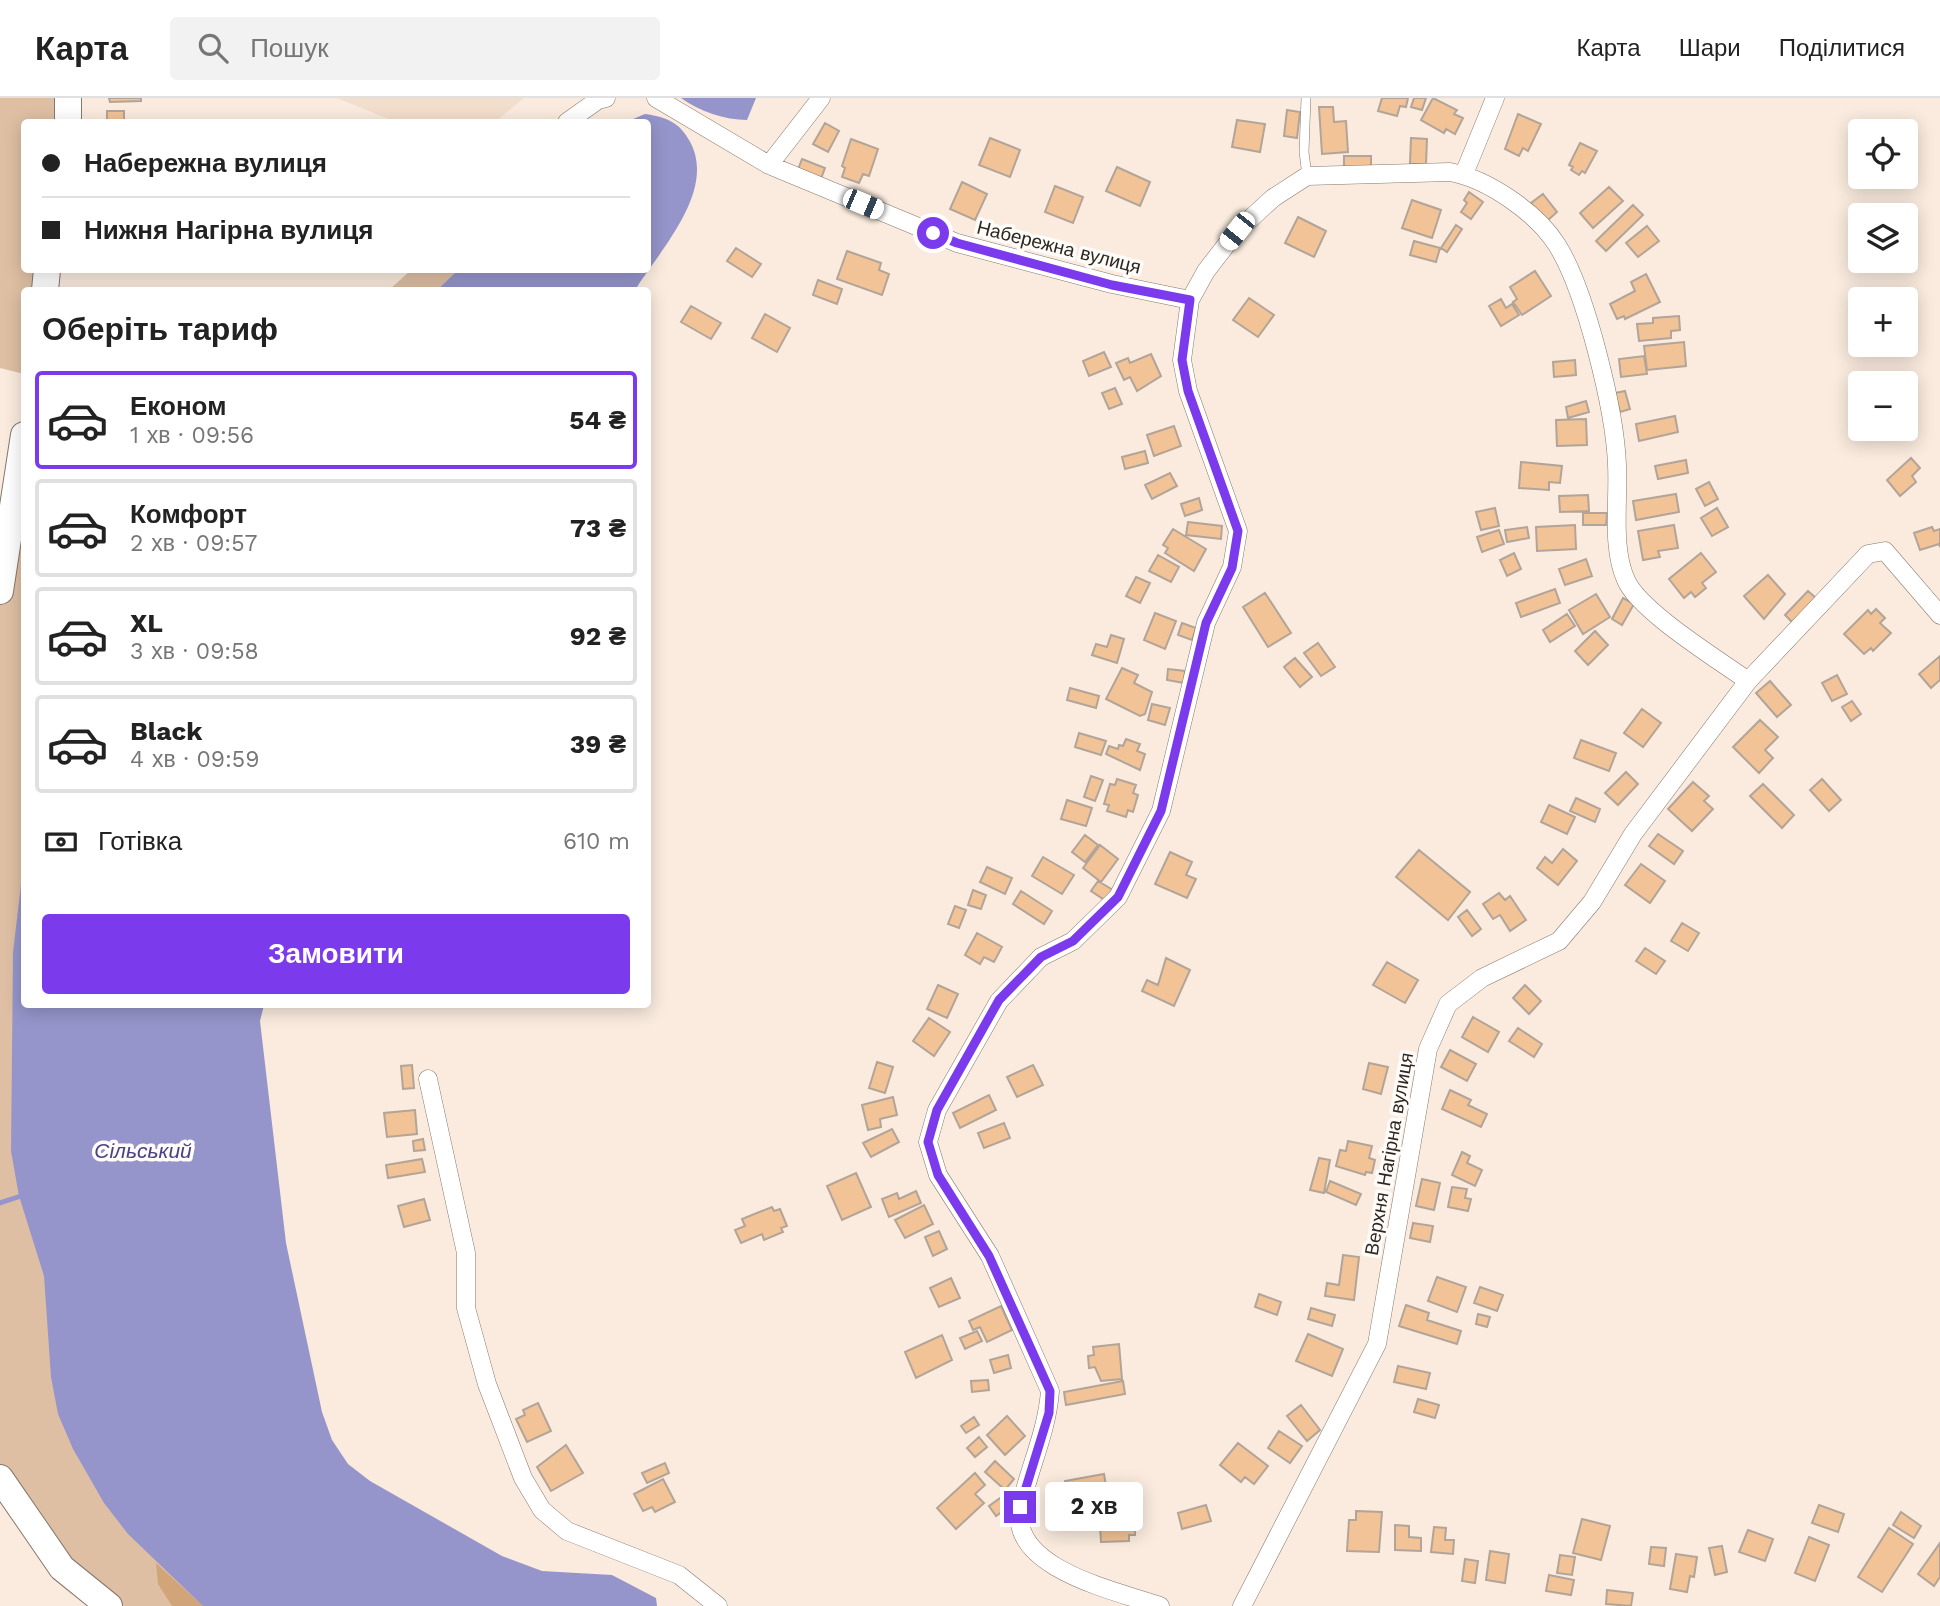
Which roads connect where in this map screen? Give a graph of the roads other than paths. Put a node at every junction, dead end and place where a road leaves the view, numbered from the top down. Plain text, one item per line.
1 (68, 98) edge
2 (606, 98) edge
3 (656, 98) edge
4 (821, 98) edge
5 (1307, 98) edge
6 (1495, 98) edge
7 (68, 119) edge
8 (571, 119) edge
9 (768, 165) junction
10 (1464, 174) junction
11 (1307, 176) junction
12 (1190, 300) junction
13 (21, 455) edge
14 (0, 592) edge
15 (1940, 615) edge
16 (1748, 681) junction
17 (428, 1079) dead end
18 (0, 1478) edge
19 (109, 1606) edge
20 (718, 1606) edge
21 (1160, 1606) edge
22 (1242, 1606) edge

1 - 7 main road
2 - 8 street
3 - 9 street, Набережна вулиця
4 - 9 street
5 - 11 lane
6 - 10 street
9 - 12 street, Набережна вулиця
10 - 11 street
10 - 16 street
11 - 12 street
12 - 21 street
13 - 14 main road
15 - 16 street, Верхня Нагірна вулиця
16 - 22 street, Верхня Нагірна вулиця
17 - 20 street
18 - 19 main road

